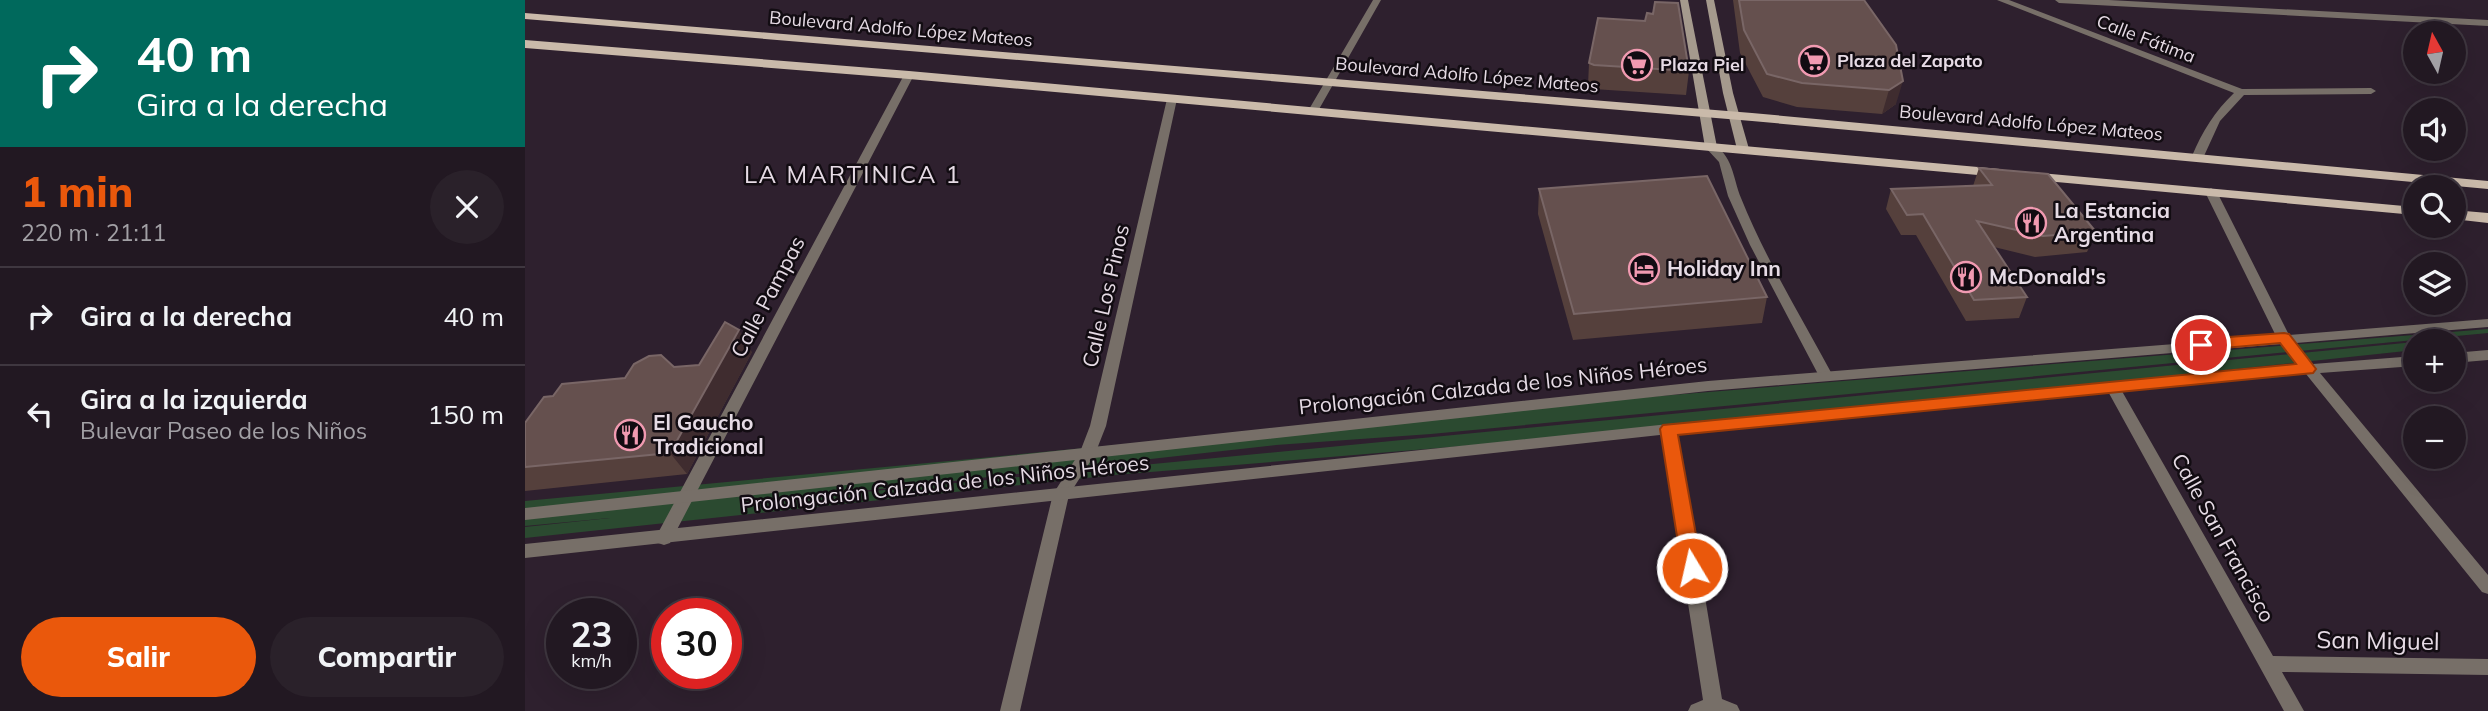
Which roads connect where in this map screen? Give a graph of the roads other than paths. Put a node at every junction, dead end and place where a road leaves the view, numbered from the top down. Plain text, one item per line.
1 (1377, 0) edge
2 (1684, 0) edge
3 (1710, 0) edge
4 (2001, 0) edge
5 (2059, 0) edge
6 (525, 16) edge
7 (2488, 23) edge
8 (525, 44) edge
9 (909, 75) junction
10 (1331, 83) junction
11 (2371, 91) dead end
12 (2241, 92) junction
13 (1172, 99) junction
14 (1313, 111) junction
15 (1705, 114) junction
16 (1735, 116) junction
17 (1711, 147) junction
18 (1743, 149) junction
19 (2198, 156) junction
20 (1724, 161) junction
21 (2488, 185) edge
22 (2210, 192) junction
23 (2403, 210) edge
24 (2466, 216) edge
25 (2488, 218) edge
26 (2488, 323) edge
27 (2284, 338) junction
28 (2488, 355) edge
29 (2466, 357) edge
30 (2403, 362) edge
31 (2308, 369) junction
32 (1826, 376) junction
33 (2112, 386) junction
34 (1669, 429) junction
35 (1087, 454) junction
36 (1061, 494) junction
37 (686, 498) junction
38 (525, 514) edge
39 (664, 537) junction
40 (525, 551) edge
41 (2488, 587) edge
42 (2268, 664) junction
43 (2488, 667) edge
44 (1714, 709) edge
45 (1010, 711) edge
46 (2294, 711) edge

1 - 10 street
2 - 15 main road
3 - 16 main road
4 - 12 street, Calle Fátima
5 - 7 street
6 - 10 main road, Boulevard Adolfo López Mateos
8 - 9 main road
9 - 13 main road
9 - 37 street, Calle Pampas
10 - 14 street
10 - 15 main road, Boulevard Adolfo López Mateos
11 - 12 street
12 - 19 street
13 - 14 main road
13 - 35 street, Calle Los Pinos
14 - 17 main road
15 - 16 main road, Boulevard Adolfo López Mateos
15 - 17 main road
16 - 18 main road
16 - 19 main road, Boulevard Adolfo López Mateos
17 - 18 main road
17 - 20 street
18 - 20 street
18 - 22 main road
19 - 21 main road, Boulevard Adolfo López Mateos
20 - 32 street
22 - 23 main road
22 - 27 street
24 - 25 main road
26 - 27 street, Prolongación Calzada de los Niños Héroes
27 - 31 street
27 - 32 street, Prolongación Calzada de los Niños Héroes
28 - 29 street
30 - 31 street, Prolongación Calzada de los Niños Héroes
31 - 33 street, Prolongación Calzada de los Niños Héroes
31 - 41 street
32 - 35 street, Prolongación Calzada de los Niños Héroes
33 - 34 street, Prolongación Calzada de los Niños Héroes
33 - 42 street, Calle San Francisco
34 - 36 street, Prolongación Calzada de los Niños Héroes
34 - 44 street
35 - 36 street, Calle Los Pinos
35 - 37 street, Prolongación Calzada de los Niños Héroes
36 - 39 street, Prolongación Calzada de los Niños Héroes
36 - 45 street, Calle Los Pinos
37 - 38 street, Prolongación Calzada de los Niños Héroes
37 - 39 street, Calle Pampas
39 - 40 street, Prolongación Calzada de los Niños Héroes
42 - 43 street, San Miguel
42 - 46 street, Calle San Francisco

